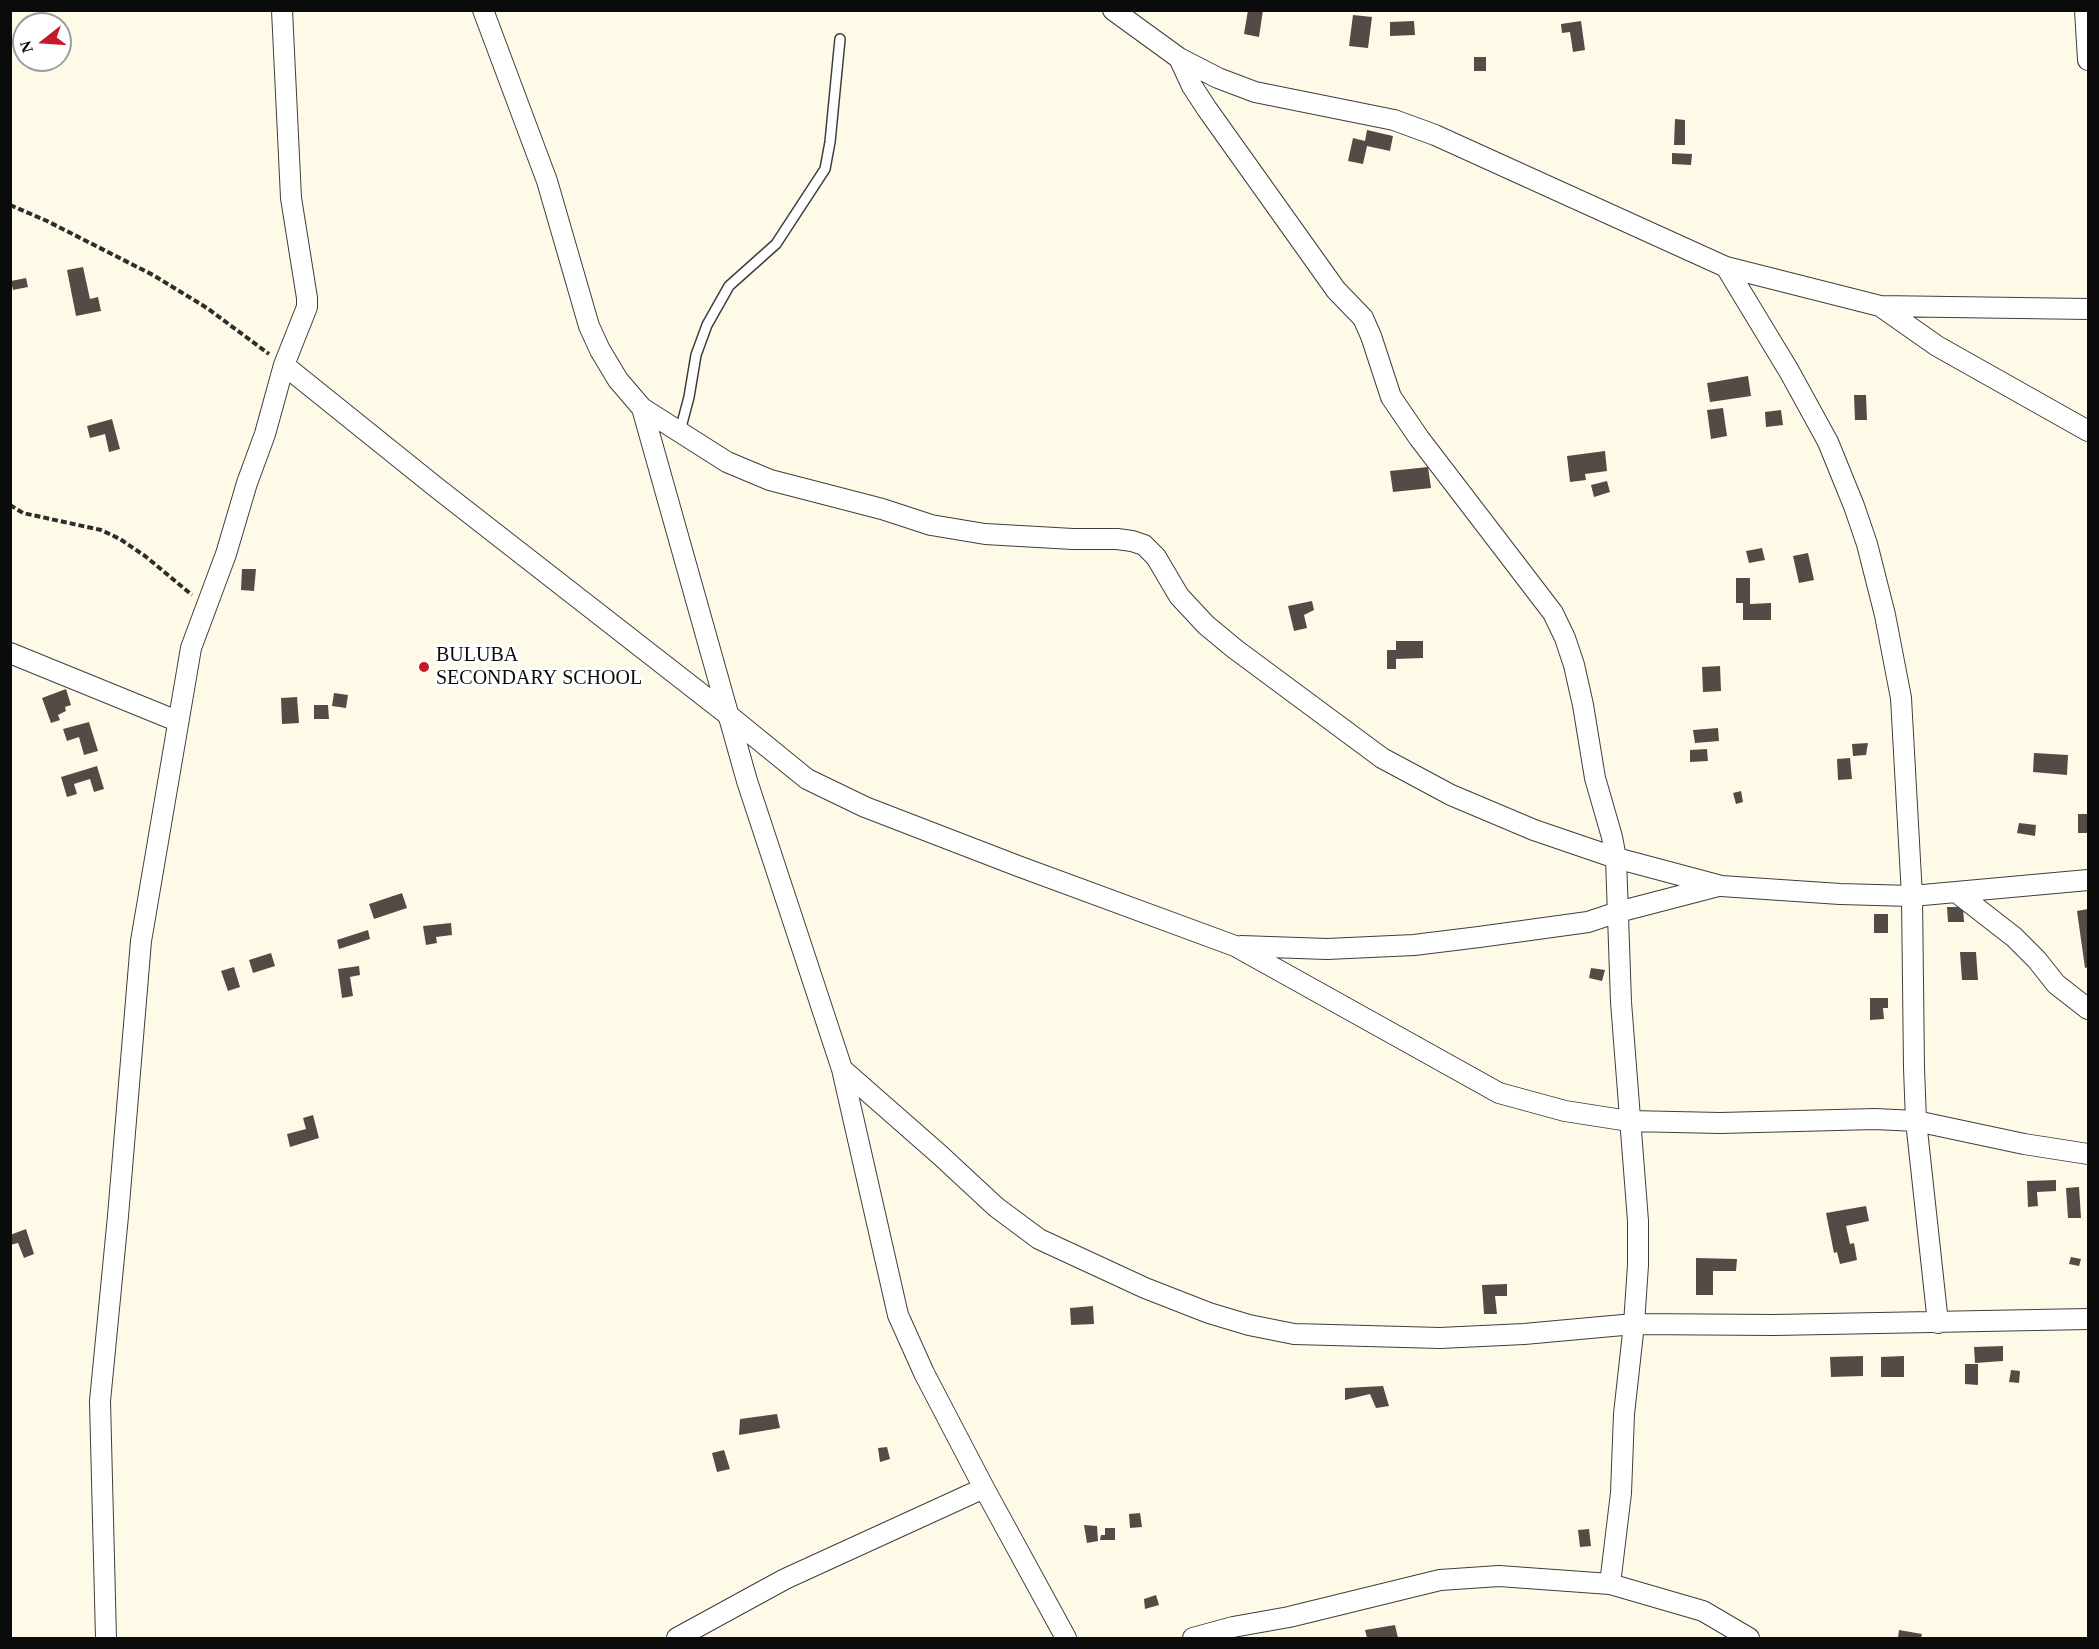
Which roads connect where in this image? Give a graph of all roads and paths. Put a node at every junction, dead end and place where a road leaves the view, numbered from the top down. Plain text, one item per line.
1 (282, 10) edge
2 (483, 10) edge
3 (1113, 10) edge
4 (2085, 10) edge
5 (840, 39) dead end
6 (1179, 58) junction
7 (2088, 60) edge
8 (10, 205) edge
9 (1726, 267) junction
10 (1880, 306) junction
11 (2088, 309) edge
12 (284, 365) junction
13 (642, 408) junction
14 (680, 431) junction
15 (2088, 431) edge
16 (10, 505) edge
17 (206, 607) junction
18 (10, 653) edge
19 (727, 714) junction
20 (177, 721) junction
21 (1616, 858) junction
22 (2088, 880) edge
23 (1721, 886) junction
24 (1956, 892) junction
25 (1912, 896) junction
26 (1618, 912) junction
27 (1235, 946) junction
28 (2088, 1009) edge
29 (842, 1069) junction
30 (1629, 1120) junction
31 (1916, 1121) junction
32 (2088, 1154) edge
33 (2088, 1319) edge
34 (1938, 1323) junction
35 (1634, 1324) junction
36 (984, 1488) junction
37 (1610, 1584) junction
38 (106, 1638) edge
39 (677, 1638) edge
40 (1066, 1638) edge
41 (1193, 1638) edge
42 (1749, 1638) edge

1 - 12 street
2 - 13 street
3 - 6 street
4 - 7 street
5 - 14 lane
6 - 9 street
6 - 21 street
8 - 12 path
9 - 10 street
9 - 25 street
10 - 11 street
10 - 15 street
12 - 17 street
12 - 19 street
13 - 14 street
13 - 19 street
14 - 21 street
16 - 17 path
17 - 20 street
18 - 20 street
19 - 27 street
19 - 29 street
20 - 38 street
21 - 23 street
21 - 26 street
22 - 24 street
23 - 25 street
23 - 26 street
24 - 25 street
24 - 28 street
25 - 31 street
26 - 27 street
26 - 30 street
27 - 30 street
29 - 35 street
29 - 36 street
30 - 31 street
30 - 35 street
31 - 32 street
31 - 34 street
33 - 34 street
34 - 35 street
35 - 37 street
36 - 39 street
36 - 40 street
37 - 41 street
37 - 42 street

